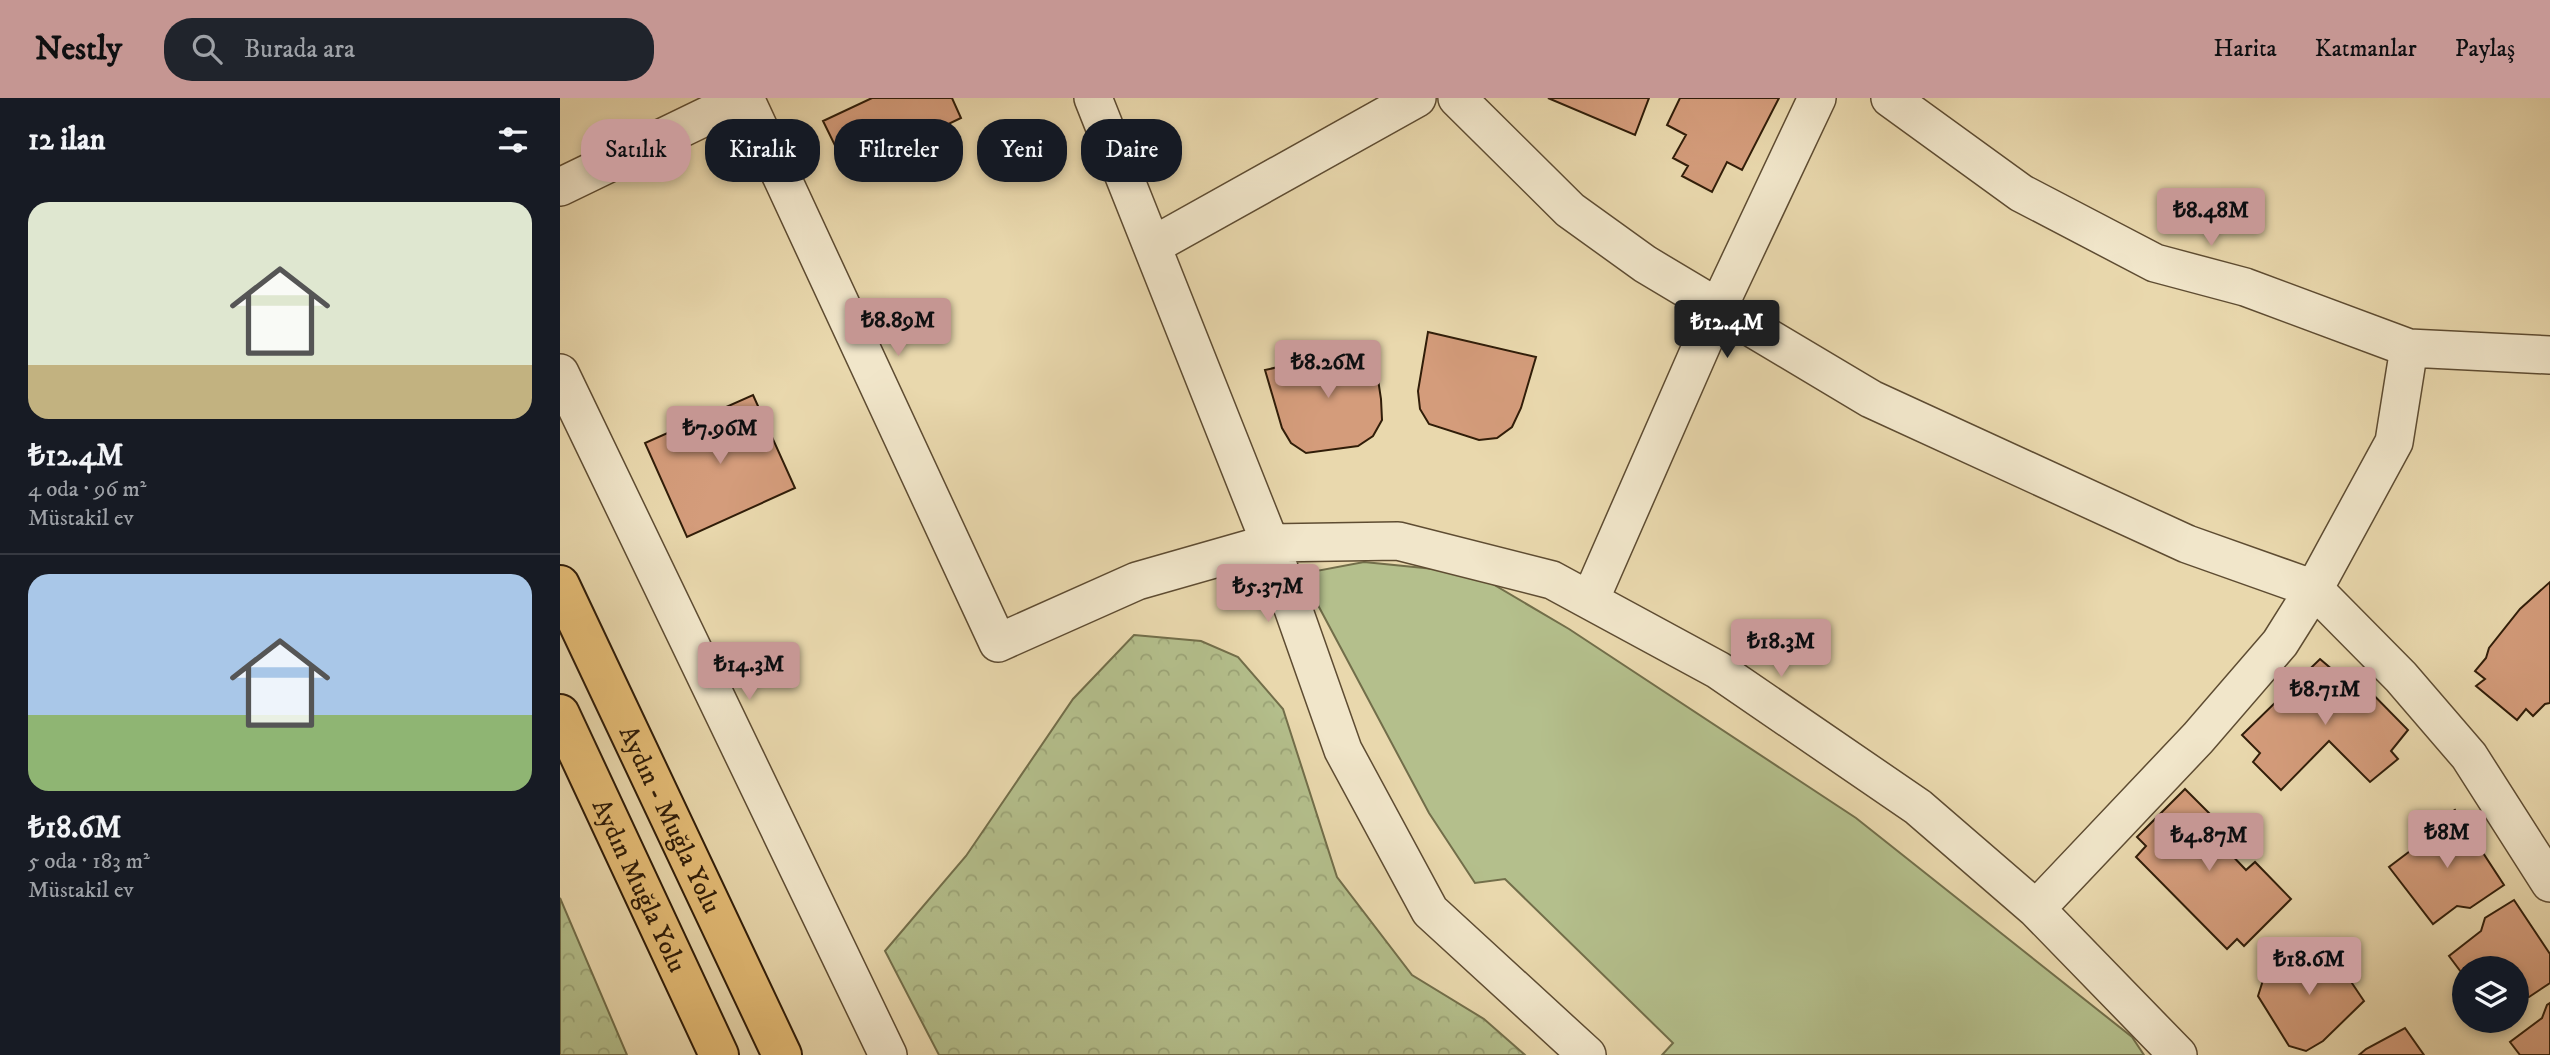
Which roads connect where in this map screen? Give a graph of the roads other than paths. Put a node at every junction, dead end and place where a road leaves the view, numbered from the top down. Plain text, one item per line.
1 (744, 98) edge
2 (1093, 98) edge
3 (1417, 98) edge
4 (1457, 98) edge
5 (1818, 98) edge
6 (1890, 98) edge
7 (560, 187) edge
8 (1152, 246) junction
9 (1718, 308) junction
10 (2409, 348) junction
11 (2550, 355) edge
12 (560, 373) edge
13 (1270, 543) junction
14 (560, 585) edge
15 (2314, 589) junction
16 (1590, 600) junction
17 (560, 715) edge
18 (2550, 883) edge
19 (2036, 909) junction
20 (719, 1055) edge
21 (782, 1055) edge
22 (888, 1055) edge
23 (1587, 1055) edge
24 (2178, 1055) edge

1 - 7 street
1 - 13 street
2 - 8 street
3 - 8 street
4 - 9 street
5 - 9 street
6 - 10 street
8 - 13 street
9 - 15 street
9 - 16 street
10 - 11 street
10 - 15 street
12 - 22 street
13 - 16 street
13 - 23 street
14 - 21 highway, Aydın - Muğla Yolu
15 - 18 street
15 - 19 street
16 - 19 street
17 - 20 highway, Aydın Muğla Yolu
19 - 24 street

